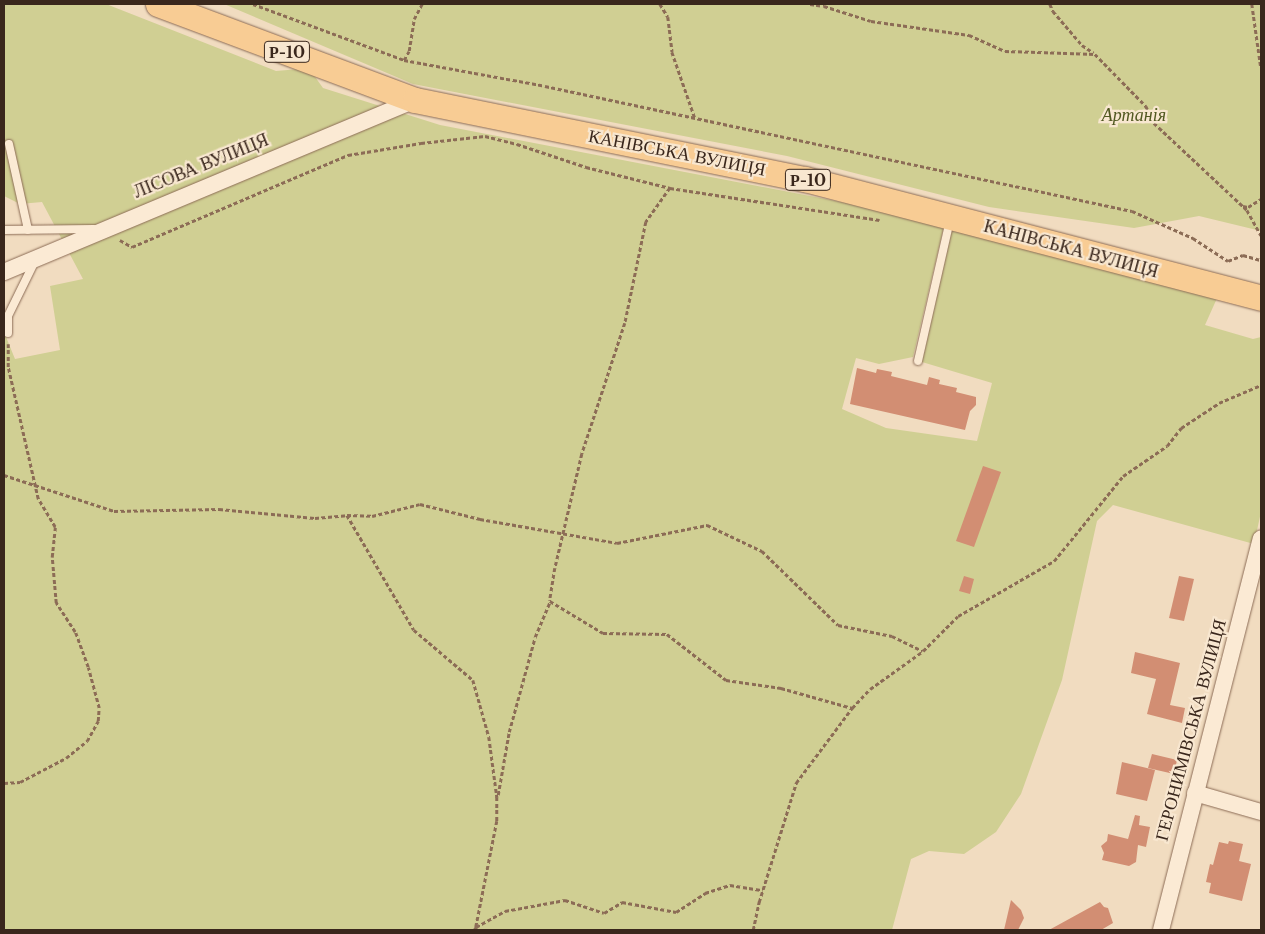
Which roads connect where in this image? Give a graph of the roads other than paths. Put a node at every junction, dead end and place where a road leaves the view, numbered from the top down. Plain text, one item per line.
1 (158, 4) edge
2 (415, 100) junction
3 (9, 144) dead end
4 (951, 218) junction
5 (101, 229) junction
6 (4, 230) edge
7 (28, 230) junction
8 (37, 258) junction
9 (4, 272) edge
10 (1261, 298) edge
11 (8, 333) road end
12 (918, 361) dead end
13 (1261, 539) edge
14 (1195, 793) junction
15 (1261, 812) edge
16 (1161, 930) edge

1 - 2 main road, КАНІВСЬКА ВУЛИЦЯ / Р-10
2 - 4 main road, КАНІВСЬКА ВУЛИЦЯ / Р-10
2 - 5 street, ЛІСОВА ВУЛИЦЯ
3 - 7 lane
4 - 10 main road, КАНІВСЬКА ВУЛИЦЯ / Р-10
4 - 12 lane
5 - 7 lane
5 - 8 street, ЛІСОВА ВУЛИЦЯ
6 - 7 lane
8 - 9 street, ЛІСОВА ВУЛИЦЯ
8 - 11 lane
13 - 14 street, ГЕРОНИМІВСЬКА ВУЛИЦЯ
14 - 15 street
14 - 16 street, ГЕРОНИМІВСЬКА ВУЛИЦЯ

